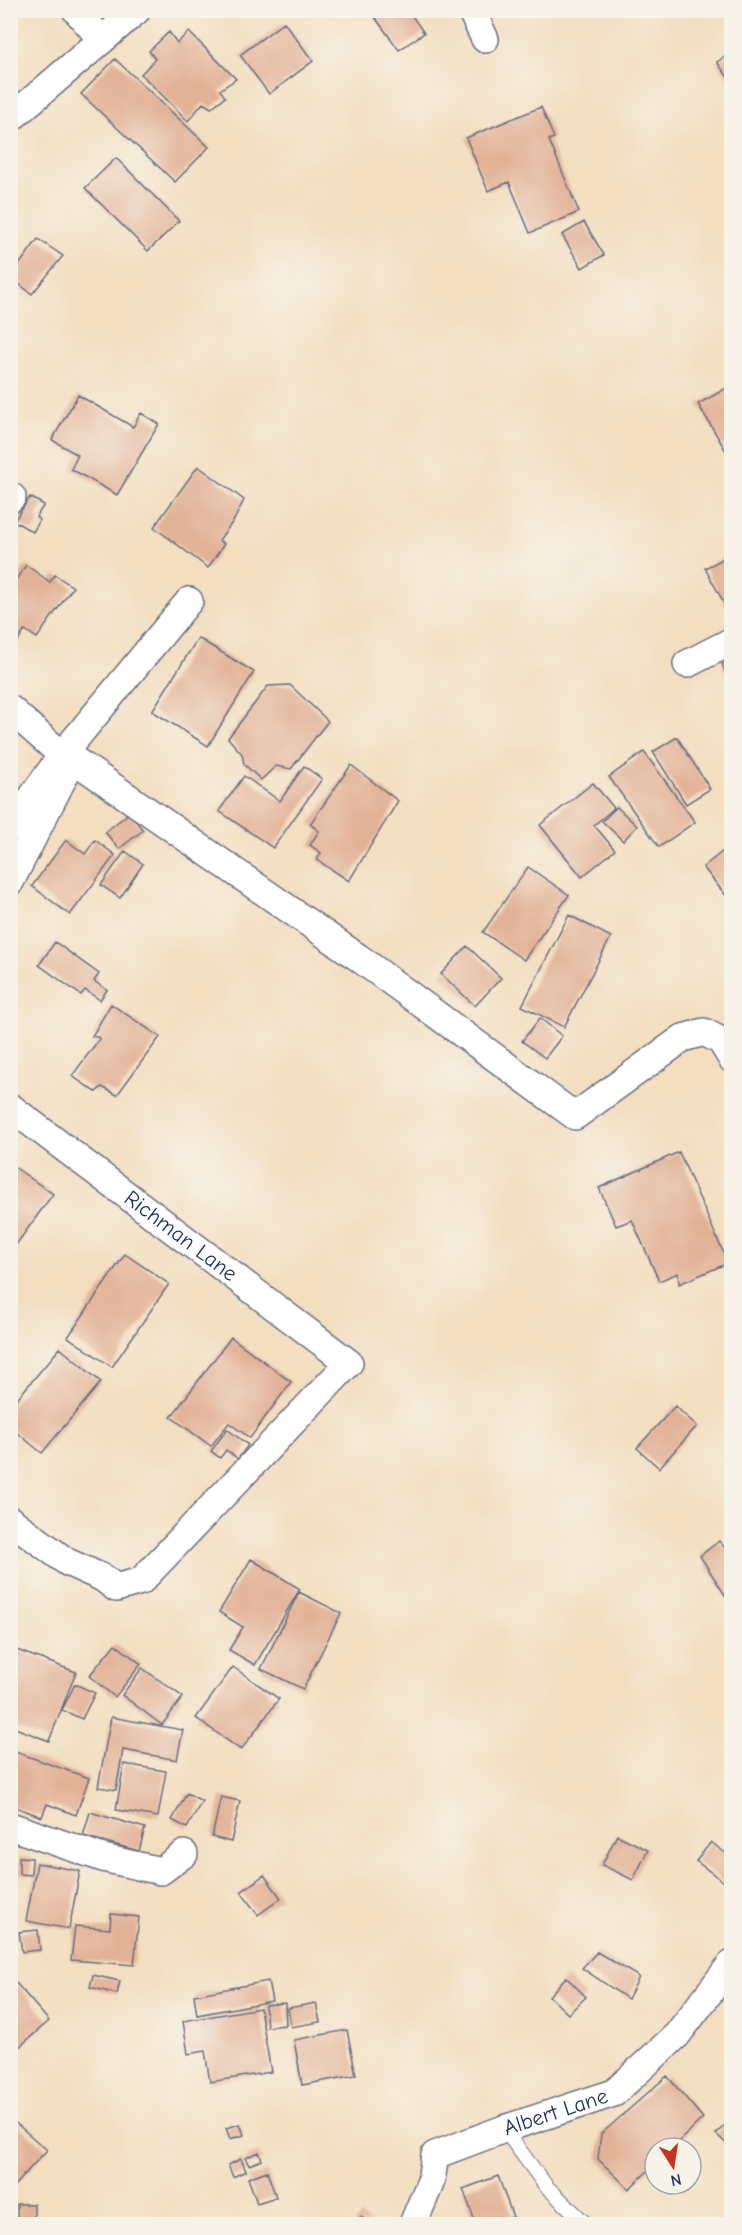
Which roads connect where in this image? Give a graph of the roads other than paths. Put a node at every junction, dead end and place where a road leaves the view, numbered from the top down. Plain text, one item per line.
1 (76, 10) edge
2 (137, 10) edge
3 (471, 10) edge
4 (485, 39) dead end
5 (102, 40) junction
6 (10, 119) edge
7 (189, 601) dead end
8 (732, 641) edge
9 (687, 664) dead end
10 (10, 709) edge
11 (68, 757) junction
12 (10, 828) edge
13 (10, 882) edge
14 (732, 1059) edge
15 (10, 1107) edge
16 (10, 1115) edge
17 (349, 1363) junction
18 (10, 1520) edge
19 (10, 1826) edge
20 (184, 1854) dead end
21 (732, 1963) edge
22 (504, 2129) junction
23 (413, 2224) edge
24 (586, 2224) edge

1 - 5 street
2 - 5 street
3 - 4 street
5 - 6 street
7 - 11 street
8 - 9 street
10 - 11 street
11 - 12 street
11 - 13 street
11 - 14 street
15 - 17 street
16 - 17 street, Richman Lane
17 - 18 street
19 - 20 street
21 - 22 street, Albert Lane
22 - 23 street, Albert Lane
22 - 24 lane

